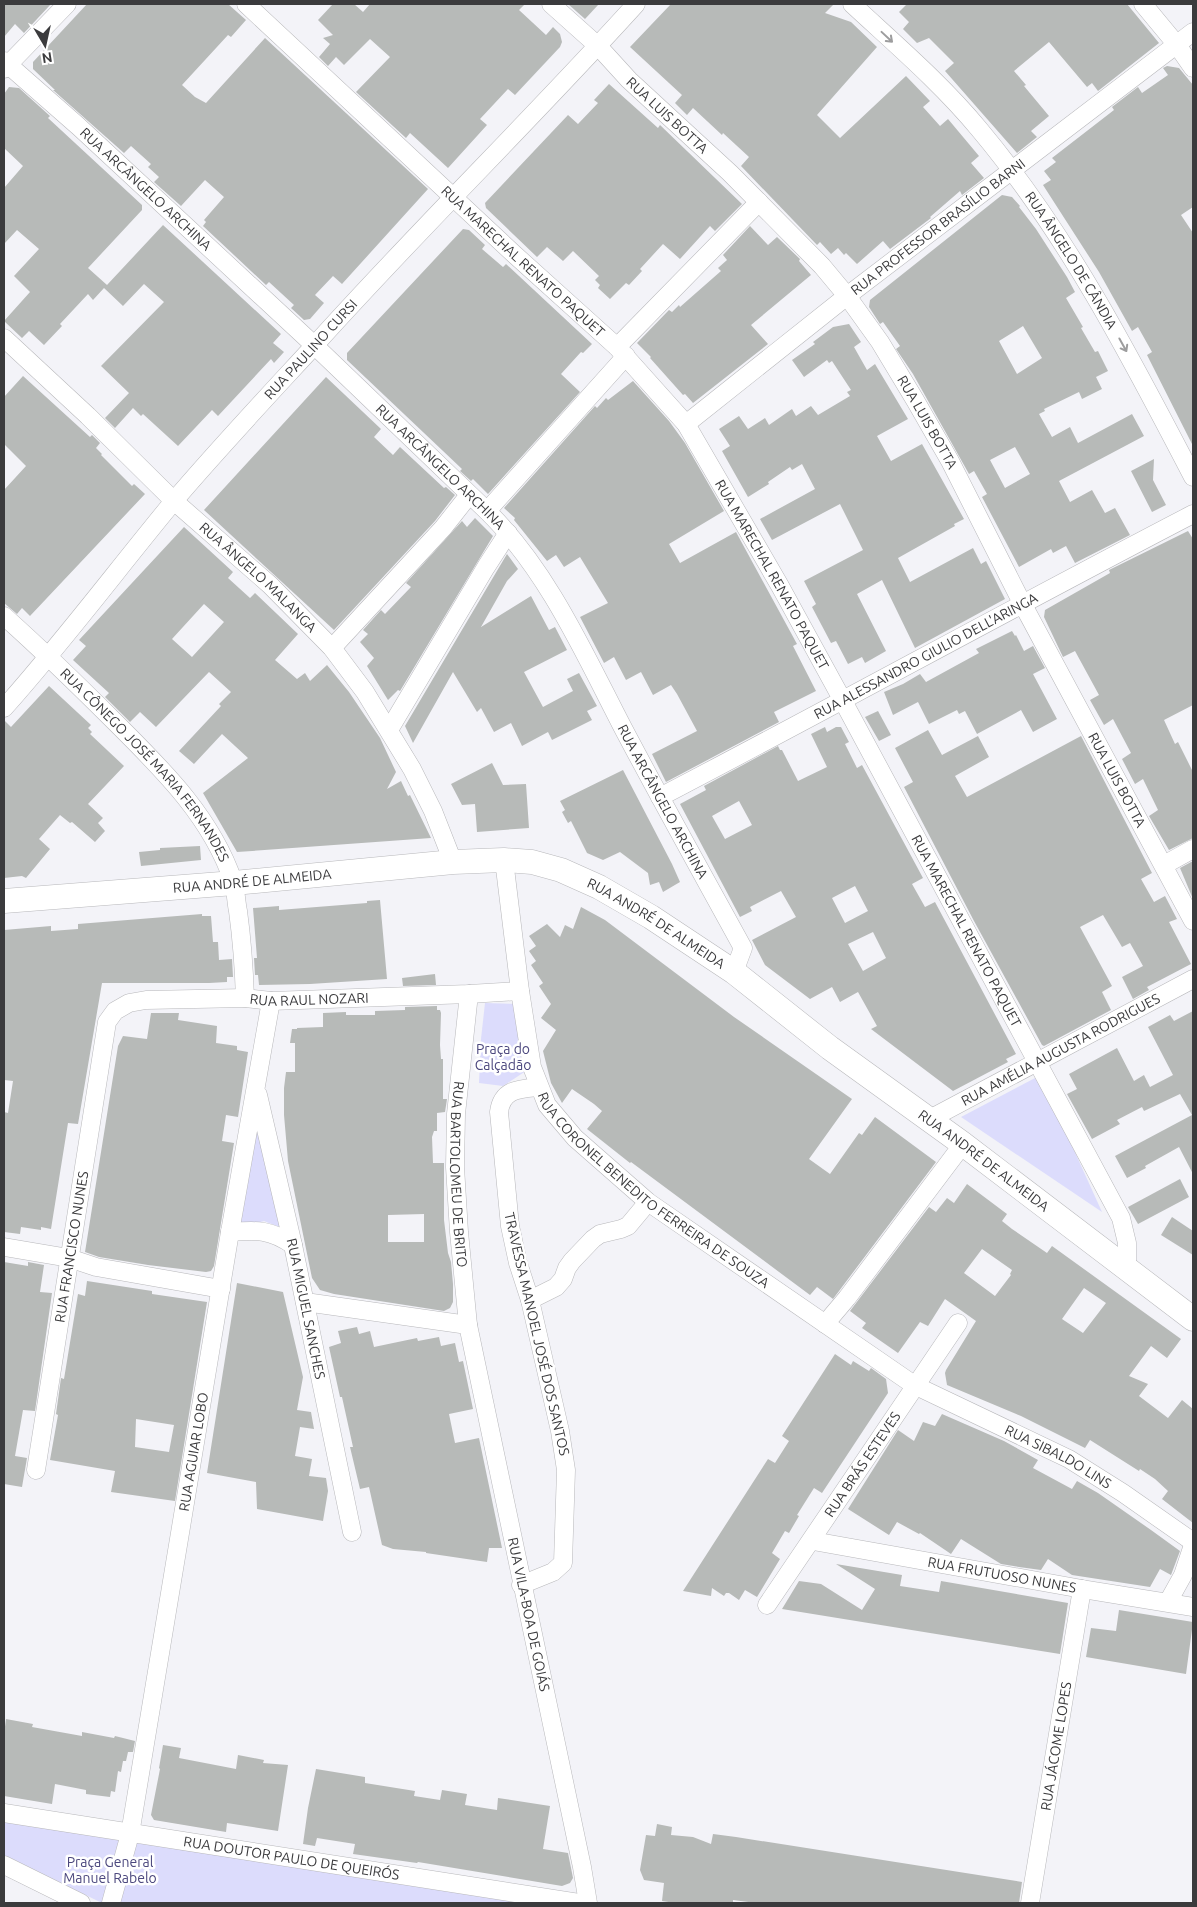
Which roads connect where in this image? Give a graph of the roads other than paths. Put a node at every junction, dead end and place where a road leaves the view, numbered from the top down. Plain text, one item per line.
1 (66, 4) edge
2 (246, 4) edge
3 (551, 4) edge
4 (636, 4) edge
5 (852, 4) edge
6 (1143, 4) edge
7 (1193, 32) edge
8 (1177, 44) junction
9 (598, 46) junction
10 (5, 65) edge
11 (1193, 68) edge
12 (1012, 170) junction
13 (452, 196) junction
14 (759, 202) junction
15 (847, 296) junction
16 (4, 338) edge
17 (314, 345) junction
18 (621, 352) junction
19 (686, 424) junction
20 (1193, 477) edge
21 (469, 495) junction
22 (174, 501) junction
23 (487, 511) junction
24 (1193, 514) edge
25 (508, 533) junction
26 (1022, 603) junction
27 (4, 616) edge
28 (332, 648) junction
29 (50, 656) junction
30 (843, 702) junction
31 (4, 708) edge
32 (389, 730) junction
33 (660, 797) junction
34 (1193, 849) edge
35 (504, 860) junction
36 (453, 862) junction
37 (1164, 865) junction
38 (234, 883) junction
39 (4, 901) edge
40 (1193, 921) edge
41 (734, 972) junction
42 (1193, 979) edge
43 (520, 991) junction
44 (469, 994) junction
45 (245, 998) junction
46 (271, 1000) junction
47 (107, 1022) joint
48 (1038, 1062) junction
49 (256, 1087) junction
50 (539, 1087) junction
51 (928, 1120) junction
52 (963, 1144) junction
53 (648, 1202) junction
54 (230, 1232) junction
55 (293, 1245) junction
56 (4, 1247) edge
57 (69, 1258) junction
58 (1127, 1268) junction
59 (221, 1289) junction
60 (530, 1300) junction
61 (305, 1302) junction
62 (1193, 1319) edge
63 (958, 1323) dead end
64 (825, 1324) junction
65 (468, 1325) junction
66 (914, 1386) junction
67 (36, 1470) dead end
68 (352, 1532) dead end
69 (812, 1541) junction
70 (1193, 1543) edge
71 (521, 1585) junction
72 (1082, 1589) junction
73 (1168, 1602) junction
74 (767, 1605) dead end
75 (1193, 1607) edge
76 (4, 1813) edge
77 (130, 1834) junction
78 (4, 1865) edge
79 (81, 1903) edge
80 (112, 1903) edge
81 (571, 1903) edge
82 (588, 1903) edge
83 (1030, 1903) edge

1 - 10 street
2 - 13 street, RUA MARECHAL RENATO PAQUET
3 - 9 street, RUA LUIS BOTTA
4 - 9 street, RUA PAULINO CURSI
5 -> 12 street, RUA ÂNGELO DE CÂNDIA
6 - 8 street
7 - 8 street, RUA PROFESSOR BRASÍLIO BARNI
8 - 11 street
8 - 12 street, RUA PROFESSOR BRASÍLIO BARNI
9 - 13 street, RUA PAULINO CURSI
9 - 14 street, RUA LUIS BOTTA
10 - 17 street, RUA ARCÂNGELO ARCHINA
12 - 15 street, RUA PROFESSOR BRASÍLIO BARNI
12 -> 20 street, RUA ÂNGELO DE CÂNDIA
13 - 17 street, RUA PAULINO CURSI
13 - 18 street, RUA MARECHAL RENATO PAQUET
14 - 15 street, RUA LUIS BOTTA
14 - 18 street
15 - 19 street, RUA PROFESSOR BRASÍLIO BARNI
15 - 26 street, RUA LUIS BOTTA
16 - 22 street, RUA ÂNGELO MALANGA
17 - 21 street, RUA ARCÂNGELO ARCHINA
17 - 22 street, RUA PAULINO CURSI
18 - 19 street, RUA MARECHAL RENATO PAQUET
18 - 23 street
19 - 30 street, RUA MARECHAL RENATO PAQUET
21 - 23 street, RUA ARCÂNGELO ARCHINA
21 - 28 street
22 - 28 street, RUA ÂNGELO MALANGA
22 - 29 street, RUA PAULINO CURSI
23 - 25 street, RUA ARCÂNGELO ARCHINA
24 - 26 street, RUA ALESSANDRO GIULIO DELL'ARINGA
25 - 32 street
25 - 33 street, RUA ARCÂNGELO ARCHINA
26 - 30 street, RUA ALESSANDRO GIULIO DELL'ARINGA
26 - 37 street, RUA LUIS BOTTA
27 - 29 street, RUA CÔNEGO JOSÉ MARIA FERNANDES
28 - 32 street, RUA ÂNGELO MALANGA
29 - 31 street, RUA PAULINO CURSI
29 - 38 street, RUA CÔNEGO JOSÉ MARIA FERNANDES
30 - 33 street, RUA ALESSANDRO GIULIO DELL'ARINGA
30 - 48 street, RUA MARECHAL RENATO PAQUET
32 - 36 street, RUA ÂNGELO MALANGA
33 - 41 street, RUA ARCÂNGELO ARCHINA
34 - 37 street
35 - 36 main road, RUA ANDRÉ DE ALMEIDA
35 - 41 main road, RUA ANDRÉ DE ALMEIDA
35 - 43 street, RUA CORONEL BENEDITO FERREIRA DE SOUZA
36 - 38 main road, RUA ANDRÉ DE ALMEIDA
37 - 40 street, RUA LUIS BOTTA
38 - 39 main road, RUA ANDRÉ DE ALMEIDA
38 - 45 street, RUA CÔNEGO JOSÉ MARIA FERNANDES
41 - 51 main road, RUA ANDRÉ DE ALMEIDA
42 - 48 street, RUA AMÉLIA AUGUSTA RODRIGUES
43 - 44 street, RUA RAUL NOZARI
43 - 50 street, RUA CORONEL BENEDITO FERREIRA DE SOUZA
44 - 46 street, RUA RAUL NOZARI
44 - 65 street, RUA BARTOLOMEU DE BRITO
45 - 46 street, RUA RAUL NOZARI
45 - 47 street, RUA RAUL NOZARI
46 - 49 street, RUA AGUIAR LOBO
47 - 57 street, RUA FRANCISCO NUNES
48 - 51 street, RUA AMÉLIA AUGUSTA RODRIGUES
48 - 58 street, RUA MARECHAL RENATO PAQUET
49 - 54 street, RUA AGUIAR LOBO
49 - 55 street, RUA MIGUEL SANCHES
50 - 53 street, RUA CORONEL BENEDITO FERREIRA DE SOUZA
50 - 60 street, TRAVESSA MANOEL JOSÉ DOS SANTOS
51 - 52 main road, RUA ANDRÉ DE ALMEIDA
52 - 58 main road, RUA ANDRÉ DE ALMEIDA
52 - 64 street
53 - 60 street
53 - 64 street, RUA CORONEL BENEDITO FERREIRA DE SOUZA
54 - 55 street
54 - 59 street, RUA AGUIAR LOBO
55 - 61 street, RUA MIGUEL SANCHES
56 - 57 street
57 - 59 street
57 - 67 street, RUA FRANCISCO NUNES
58 - 62 main road, RUA ANDRÉ DE ALMEIDA
59 - 77 street, RUA AGUIAR LOBO
60 - 71 street, TRAVESSA MANOEL JOSÉ DOS SANTOS
61 - 65 street
61 - 68 street, RUA MIGUEL SANCHES
63 - 66 street, RUA BRÁS ESTEVES
64 - 66 street, RUA CORONEL BENEDITO FERREIRA DE SOUZA
65 - 71 street, RUA VILA-BOA DE GOIÁS
66 - 69 street, RUA BRÁS ESTEVES
66 - 70 street, RUA SIBALDO LINS
69 - 72 street, RUA FRUTUOSO NUNES
69 - 74 street, RUA BRÁS ESTEVES
70 - 73 street, RUA SIBALDO LINS
71 - 82 street, RUA VILA-BOA DE GOIÁS
72 - 73 street, RUA FRUTUOSO NUNES
72 - 83 street, RUA JÁCOME LOPES
73 - 75 street, RUA FRUTUOSO NUNES
76 - 77 street, RUA DOUTOR PAULO DE QUEIRÓS
77 - 80 street, RUA AGUIAR LOBO
77 - 81 street, RUA DOUTOR PAULO DE QUEIRÓS
78 - 79 street

